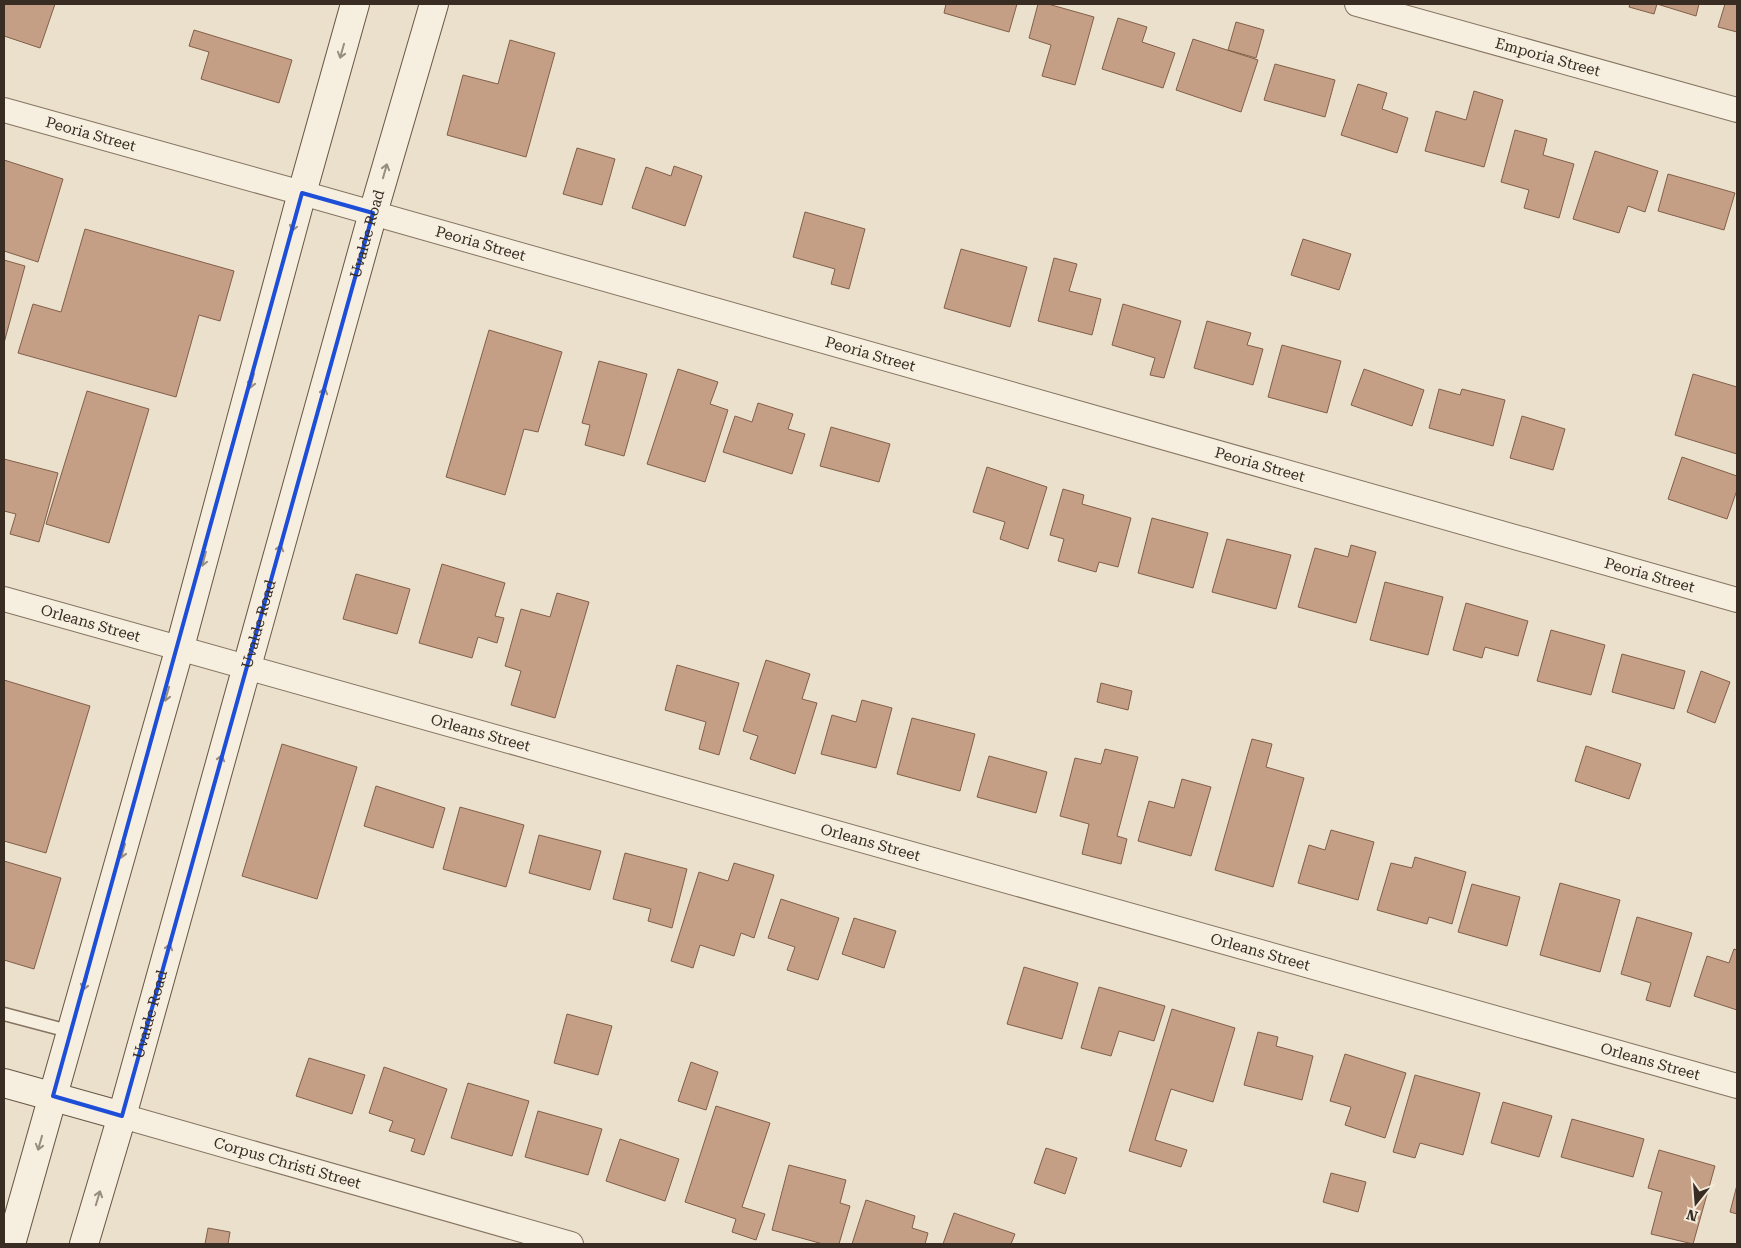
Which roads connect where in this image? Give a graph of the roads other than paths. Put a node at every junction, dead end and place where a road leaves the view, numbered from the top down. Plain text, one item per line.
1 (355, 4) edge
2 (434, 4) edge
3 (1356, 4) edge
4 (4, 110) edge
5 (1737, 110) edge
6 (302, 193) junction
7 (373, 213) junction
8 (4, 599) edge
9 (1737, 600) edge
10 (180, 647) junction
11 (247, 666) junction
12 (4, 1014) edge
13 (72, 1032) junction
14 (4, 1083) edge
15 (1737, 1086) edge
16 (53, 1096) junction
17 (122, 1116) junction
18 (11, 1244) edge
19 (84, 1244) edge
20 (571, 1244) edge

1 -> 6 main road
7 -> 2 main road, Uvalde Road
3 - 5 street, Emporia Street
4 - 6 street, Peoria Street
6 - 7 street, Peoria Street
6 -> 10 main road
7 - 9 street, Peoria Street
11 -> 7 main road, Uvalde Road
8 - 10 street, Orleans Street
10 - 11 street, Orleans Street
10 -> 13 main road
11 - 15 street, Orleans Street
17 -> 11 main road, Uvalde Road
12 - 13 lane
13 - 16 main road
14 - 16 main road, Corpus Christi Street
16 - 17 main road, Corpus Christi Street
16 -> 18 main road
19 -> 17 main road, Uvalde Road
17 - 20 street, Corpus Christi Street

